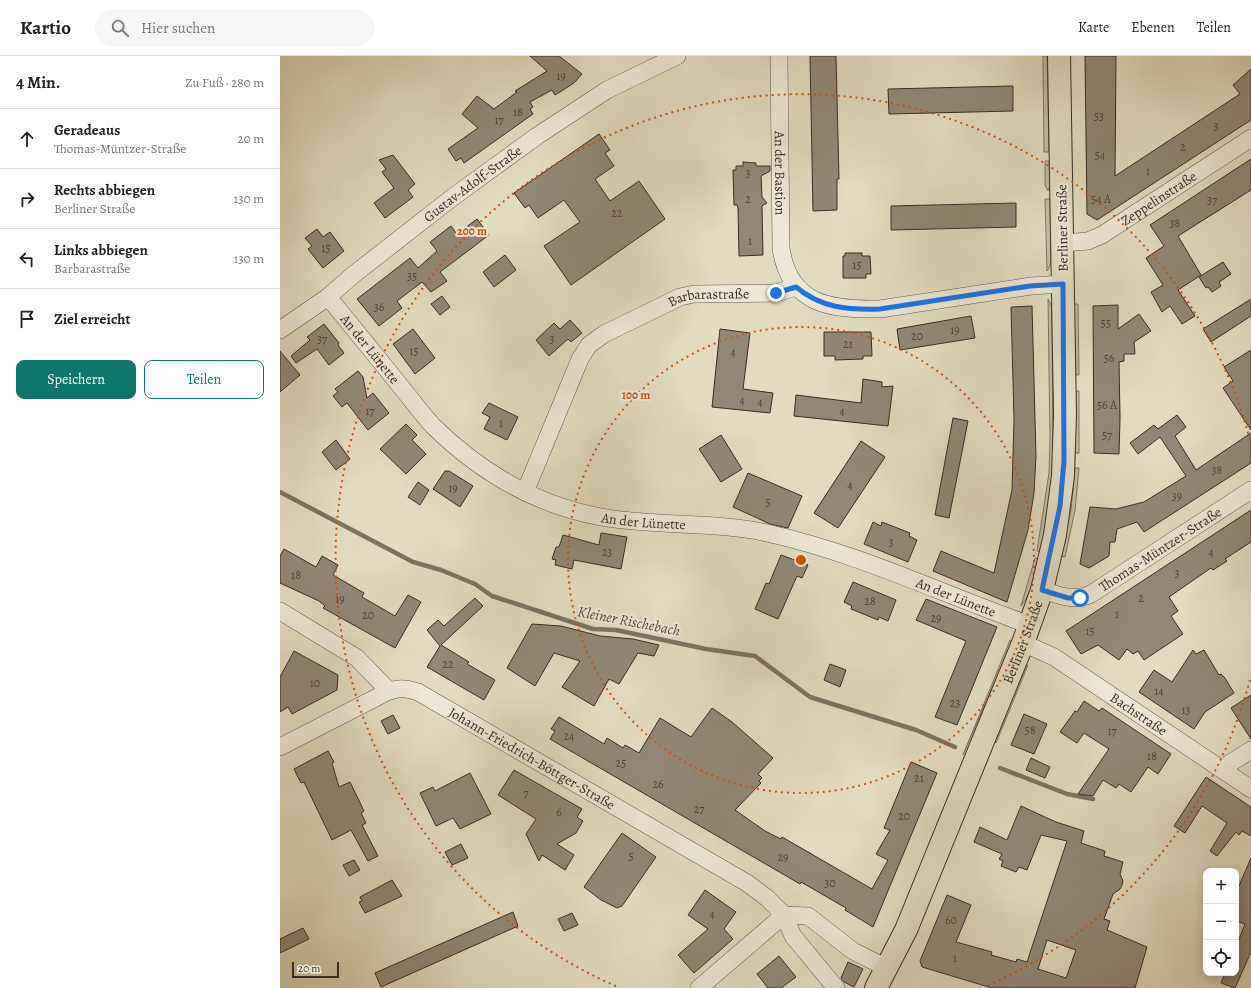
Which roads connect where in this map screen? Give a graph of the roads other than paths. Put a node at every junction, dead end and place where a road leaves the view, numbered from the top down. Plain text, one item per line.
1 (677, 56) edge
2 (779, 56) edge
3 (1059, 56) edge
4 (1251, 138) edge
5 (1062, 244) junction
6 (1063, 284) junction
7 (796, 287) junction
8 (328, 297) junction
9 (280, 330) edge
10 (1251, 490) edge
11 (526, 492) junction
12 (1042, 590) junction
13 (280, 611) edge
14 (1027, 634) junction
15 (389, 691) junction
16 (280, 747) edge
17 (1251, 750) edge
18 (1221, 769) junction
19 (1251, 789) edge
20 (784, 914) junction
21 (887, 968) junction
22 (699, 988) edge
23 (836, 988) edge
24 (876, 988) edge

1 - 8 street, Gustav-Adolf-Straße
2 - 7 street, An der Bastion
3 - 5 main road, Berliner Straße
4 - 5 street, Zeppelinstraße
5 - 6 main road, Berliner Straße
6 - 7 street
6 - 12 main road, Berliner Straße
7 - 11 street, Barbarastraße
8 - 9 street, Gustav-Adolf-Straße
8 - 11 street, An der Lünette
10 - 12 street, Thomas-Müntzer-Straße
11 - 14 street, An der Lünette
12 - 14 main road, Berliner Straße
13 - 15 street
14 - 18 street, Bachstraße
14 - 21 main road, Berliner Straße
15 - 16 street, Johann-Friedrich-Böttger-Straße
15 - 20 street, Johann-Friedrich-Böttger-Straße
17 - 18 street
18 - 19 street, Bachstraße
20 - 21 street
20 - 22 street
20 - 23 street, Johann-Friedrich-Böttger-Straße
21 - 24 main road, Berliner Straße

